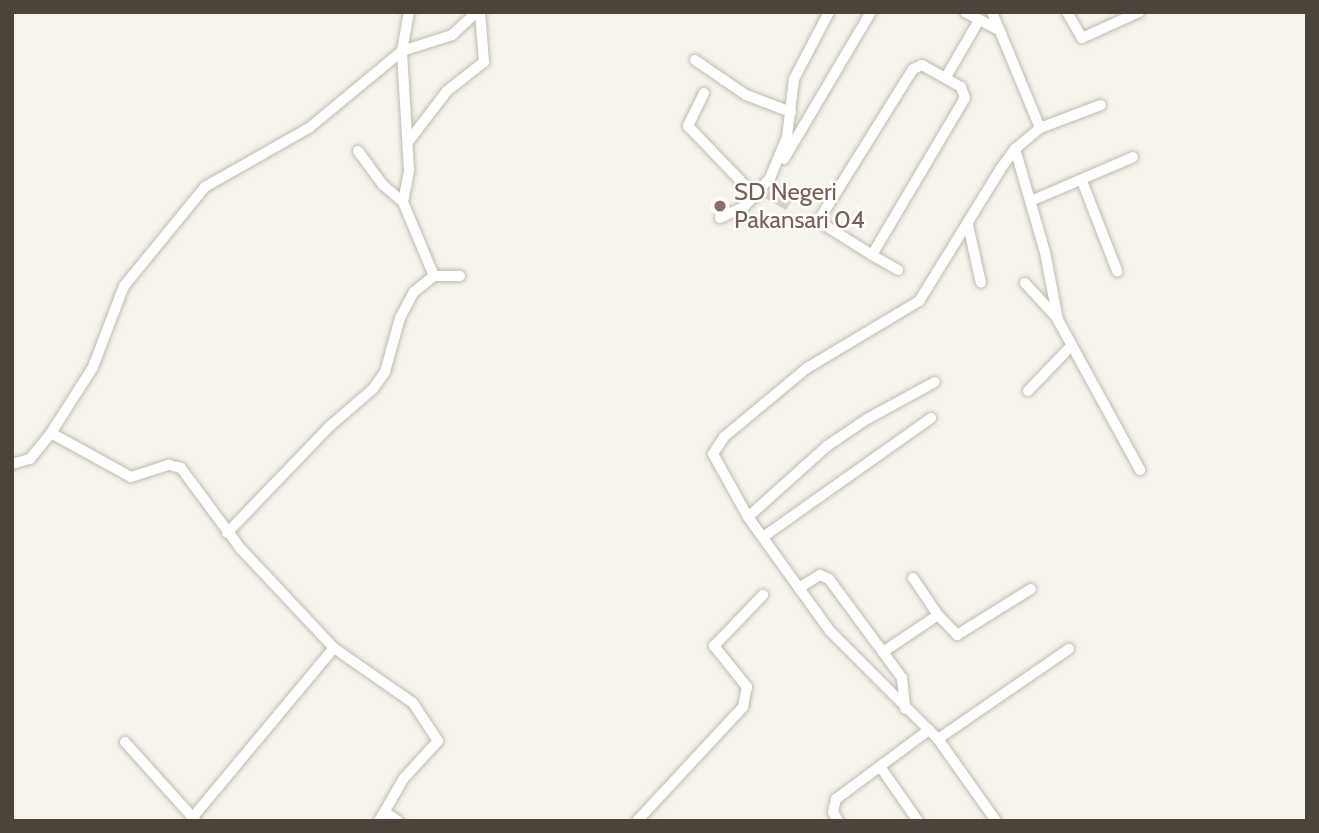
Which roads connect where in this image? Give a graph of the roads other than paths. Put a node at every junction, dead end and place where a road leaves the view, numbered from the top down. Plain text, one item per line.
1 (409, 12) edge
2 (479, 12) edge
3 (872, 12) edge
4 (965, 12) edge
5 (992, 12) edge
6 (1067, 12) edge
7 (1139, 12) edge
8 (824, 15) edge
9 (979, 20) junction
10 (1000, 31) junction
11 (402, 51) junction
12 (695, 60) dead end
13 (946, 77) junction
14 (704, 93) dead end
15 (1101, 105) dead end
16 (791, 112) junction
17 (1040, 128) junction
18 (408, 142) junction
19 (1015, 149) junction
20 (358, 151) dead end
21 (1133, 157) dead end
22 (1082, 181) junction
23 (759, 198) junction
24 (1031, 201) junction
25 (403, 202) junction
26 (720, 218) dead end
27 (968, 225) junction
28 (872, 255) junction
29 (898, 270) dead end
30 (1117, 271) dead end
31 (434, 275) junction
32 (460, 276) dead end
33 (1025, 283) dead end
34 (981, 284) dead end
35 (1058, 320) junction
36 (1070, 346) junction
37 (935, 383) dead end
38 (1028, 391) dead end
39 (931, 418) dead end
40 (51, 433) junction
41 (12, 464) edge
42 (1140, 470) dead end
43 (748, 517) junction
44 (228, 533) junction
45 (763, 537) junction
46 (913, 578) dead end
47 (799, 588) junction
48 (1031, 589) dead end
49 (763, 595) dead end
50 (938, 615) junction
51 (334, 648) junction
52 (1069, 649) dead end
53 (883, 652) junction
54 (905, 709) junction
55 (929, 730) junction
56 (938, 739) junction
57 (125, 742) dead end
58 (881, 768) junction
59 (382, 817) edge
60 (194, 819) edge
61 (398, 821) edge
62 (636, 821) edge
63 (838, 821) edge
64 (918, 821) edge
65 (996, 821) edge

1 - 11 street
2 - 11 street
2 - 18 street
3 - 23 street
4 - 9 street
5 - 10 street
6 - 7 street
8 - 16 street
9 - 10 street
9 - 13 street
10 - 17 street
11 - 18 street
11 - 40 street
12 - 16 street
13 - 28 street
13 - 28 street
14 - 23 street
15 - 17 street
16 - 23 street
17 - 19 street
18 - 25 street
19 - 24 street
19 - 27 street
20 - 25 street
21 - 22 street
22 - 24 street
22 - 30 street
23 - 26 street
24 - 35 street
25 - 31 street
27 - 34 street
27 - 43 street
28 - 29 street
31 - 32 street
31 - 44 street
33 - 35 street
35 - 36 street
36 - 38 street
36 - 42 street
37 - 43 street
39 - 45 street
40 - 41 street
40 - 44 street
43 - 45 street
44 - 51 street
45 - 47 street
46 - 50 street
47 - 53 street
47 - 54 street
48 - 50 street
49 - 62 street
50 - 53 street
51 - 59 street
51 - 60 street
52 - 56 street
53 - 54 street
54 - 55 street
55 - 56 street
55 - 58 street
56 - 65 street
57 - 60 street
58 - 63 street
58 - 64 street
59 - 61 street

